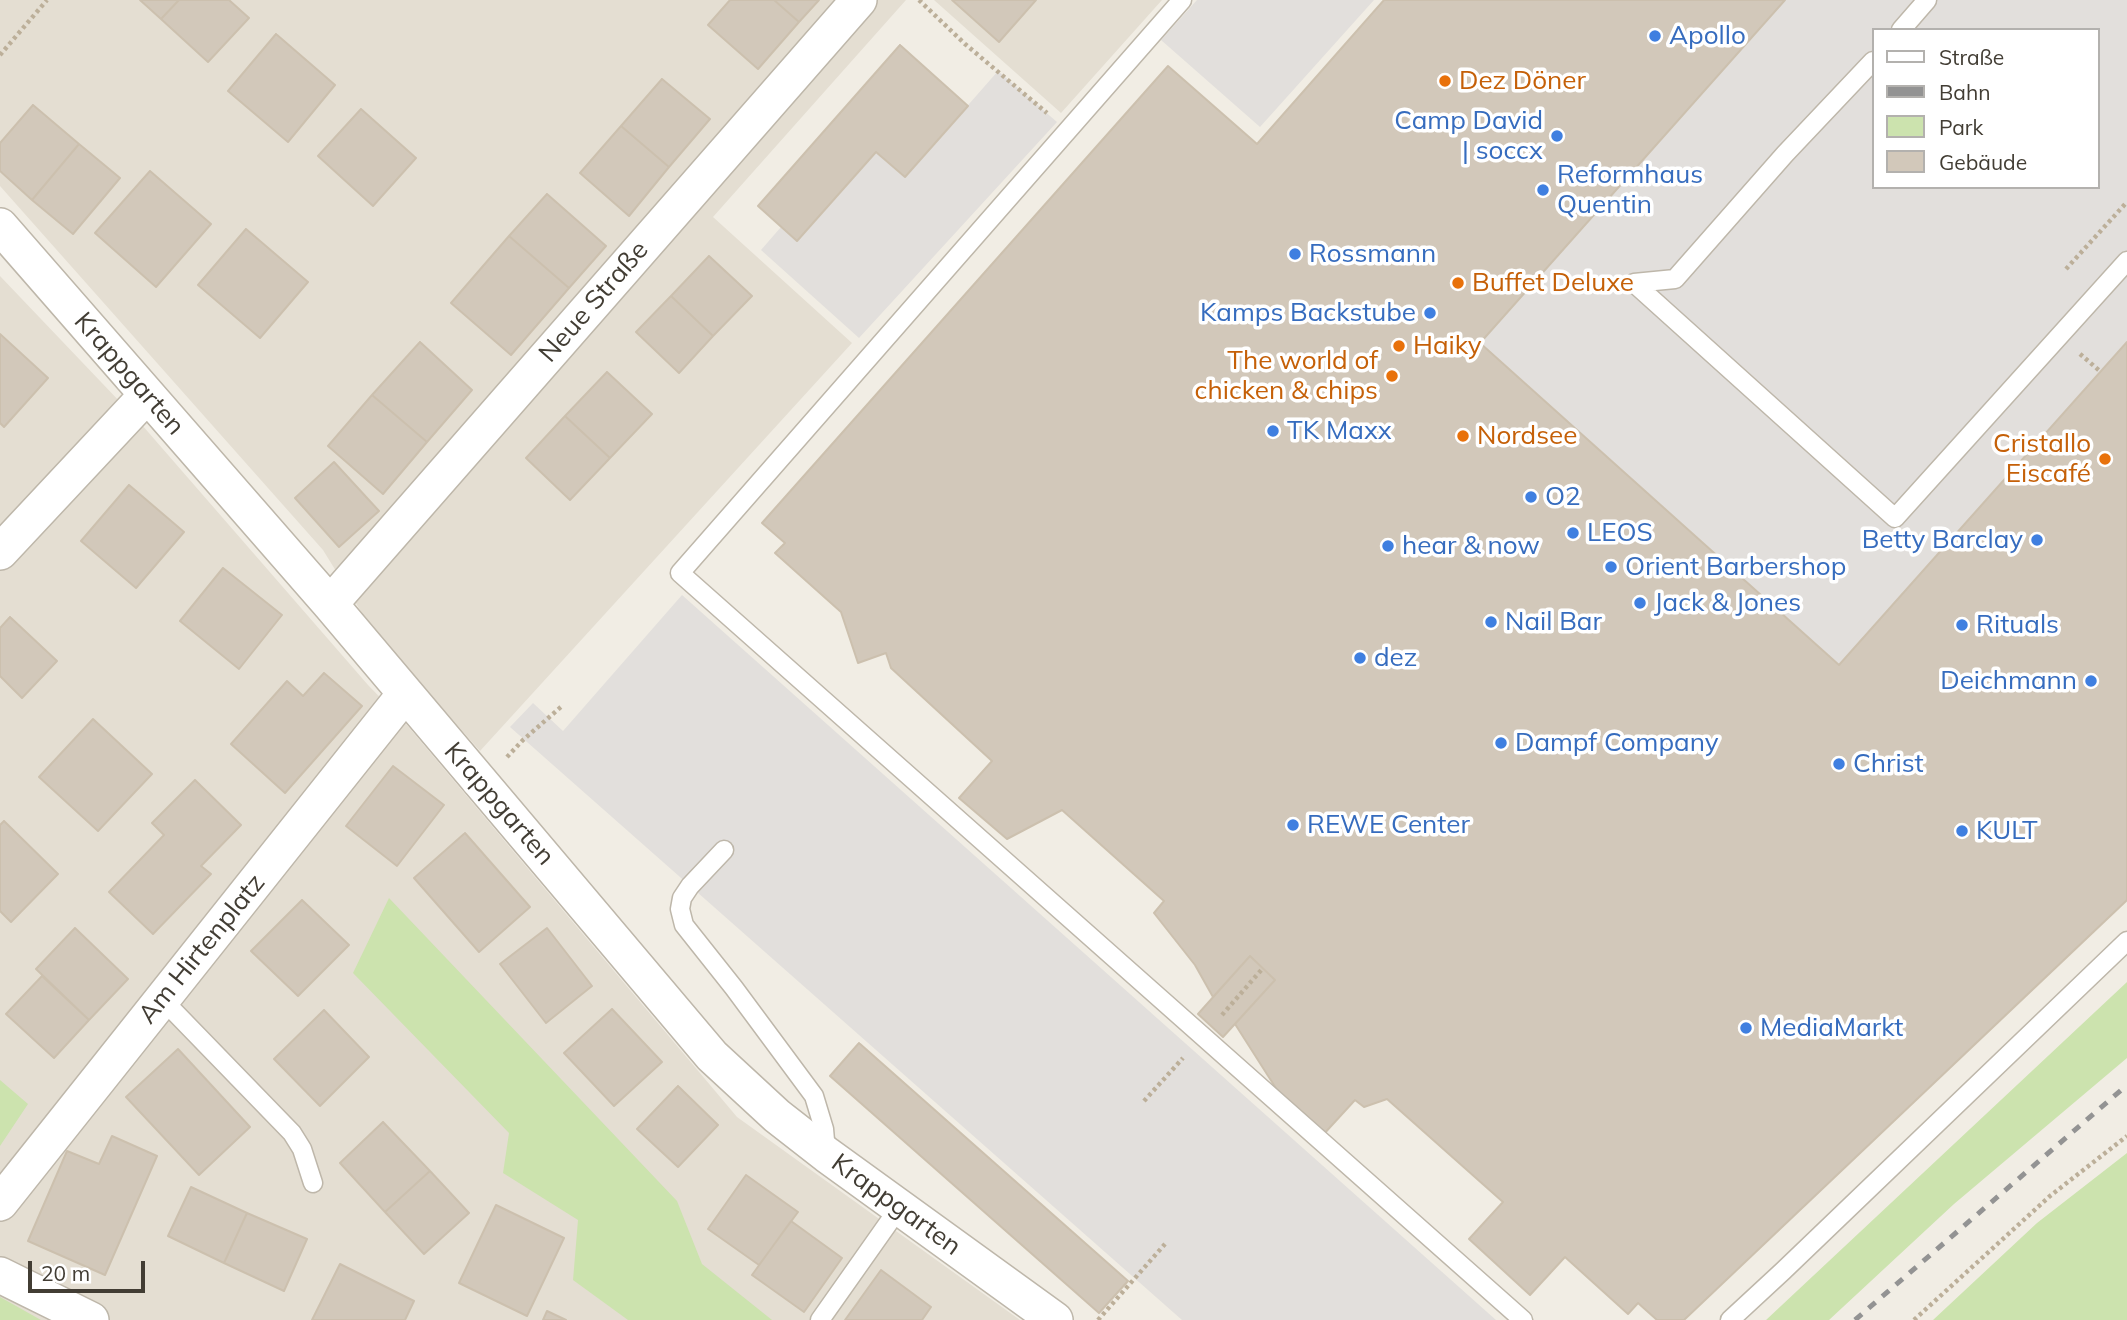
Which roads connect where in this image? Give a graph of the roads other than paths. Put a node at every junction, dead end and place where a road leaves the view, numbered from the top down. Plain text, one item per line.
1 (859, 0) edge
2 (1182, 0) edge
3 (1927, 0) edge
4 (1903, 28) edge
5 (1871, 63) edge
6 (0, 226) edge
7 (2127, 261) edge
8 (147, 395) junction
9 (0, 552) edge
10 (330, 604) junction
11 (405, 694) junction
12 (724, 850) dead end
13 (2127, 941) edge
14 (162, 999) junction
15 (827, 1155) junction
16 (313, 1183) dead end
17 (0, 1203) edge
18 (899, 1208) junction
19 (0, 1275) edge
20 (91, 1320) edge
21 (820, 1320) edge
22 (1055, 1320) edge
23 (1523, 1320) edge
24 (1730, 1320) edge

1 - 10 street, Neue Straße
2 - 23 lane
3 - 4 lane
5 - 7 lane
6 - 8 street, Krappgarten
8 - 9 street
8 - 10 street, Krappgarten
10 - 11 street, Krappgarten
11 - 14 street, Am Hirtenplatz
11 - 15 street, Krappgarten
12 - 15 lane
13 - 24 lane
14 - 16 lane
14 - 17 street, Am Hirtenplatz
15 - 18 street, Krappgarten
18 - 21 lane
18 - 22 street, Krappgarten
19 - 20 street

